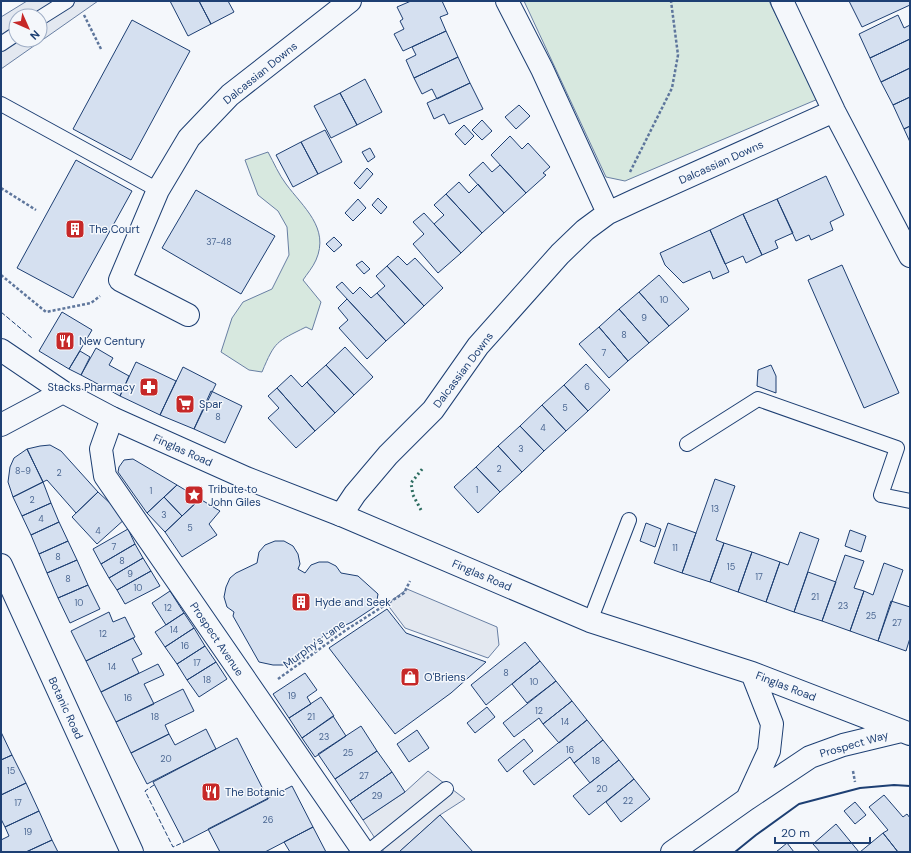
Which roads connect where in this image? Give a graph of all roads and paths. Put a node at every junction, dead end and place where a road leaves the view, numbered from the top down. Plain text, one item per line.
1 (67, 1) edge
2 (350, 1) edge
3 (507, 1) edge
4 (671, 1) edge
5 (782, 1) edge
6 (83, 12) dead end
7 (48, 13) edge
8 (101, 49) dead end
9 (1, 104) edge
10 (834, 111) junction
11 (629, 173) dead end
12 (2, 190) edge
13 (158, 190) junction
14 (1, 195) edge
15 (36, 210) dead end
16 (608, 213) junction
17 (910, 256) edge
18 (1, 274) edge
19 (120, 280) junction
20 (188, 315) dead end
21 (1, 350) edge
22 (63, 392) junction
23 (112, 418) junction
24 (1, 425) edge
25 (687, 444) dead end
26 (910, 501) edge
27 (341, 515) junction
28 (629, 520) dead end
29 (1, 565) edge
30 (410, 582) dead end
31 (590, 621) junction
32 (752, 673) junction
33 (276, 681) dead end
34 (905, 732) edge
35 (446, 789) dead end
36 (747, 799) junction
37 (132, 852) edge
38 (364, 852) edge
39 (368, 852) edge
40 (672, 852) edge

1 - 7 lane
2 - 13 street, Dalcassian Downs
3 - 16 street
4 - 11 path
5 - 10 street
6 - 8 path
9 - 13 lane
10 - 16 street, Dalcassian Downs
10 - 17 street
12 - 14 path
12 - 15 path
13 - 19 street, Dalcassian Downs
16 - 27 street, Dalcassian Downs
18 - 19 path
19 - 20 street
21 - 22 street, Finglas Road
22 - 23 street, Finglas Road
22 - 24 street
23 - 27 street, Finglas Road
23 - 38 street, Prospect Avenue
25 - 26 lane
27 - 31 street, Finglas Road
28 - 31 lane
29 - 37 street, Botanic Road
30 - 33 path, Murphy's Lane
31 - 32 street, Finglas Road
32 - 34 street, Finglas Road
32 - 36 street
34 - 36 street, Prospect Way
35 - 39 lane
36 - 40 street, Prospect Way

